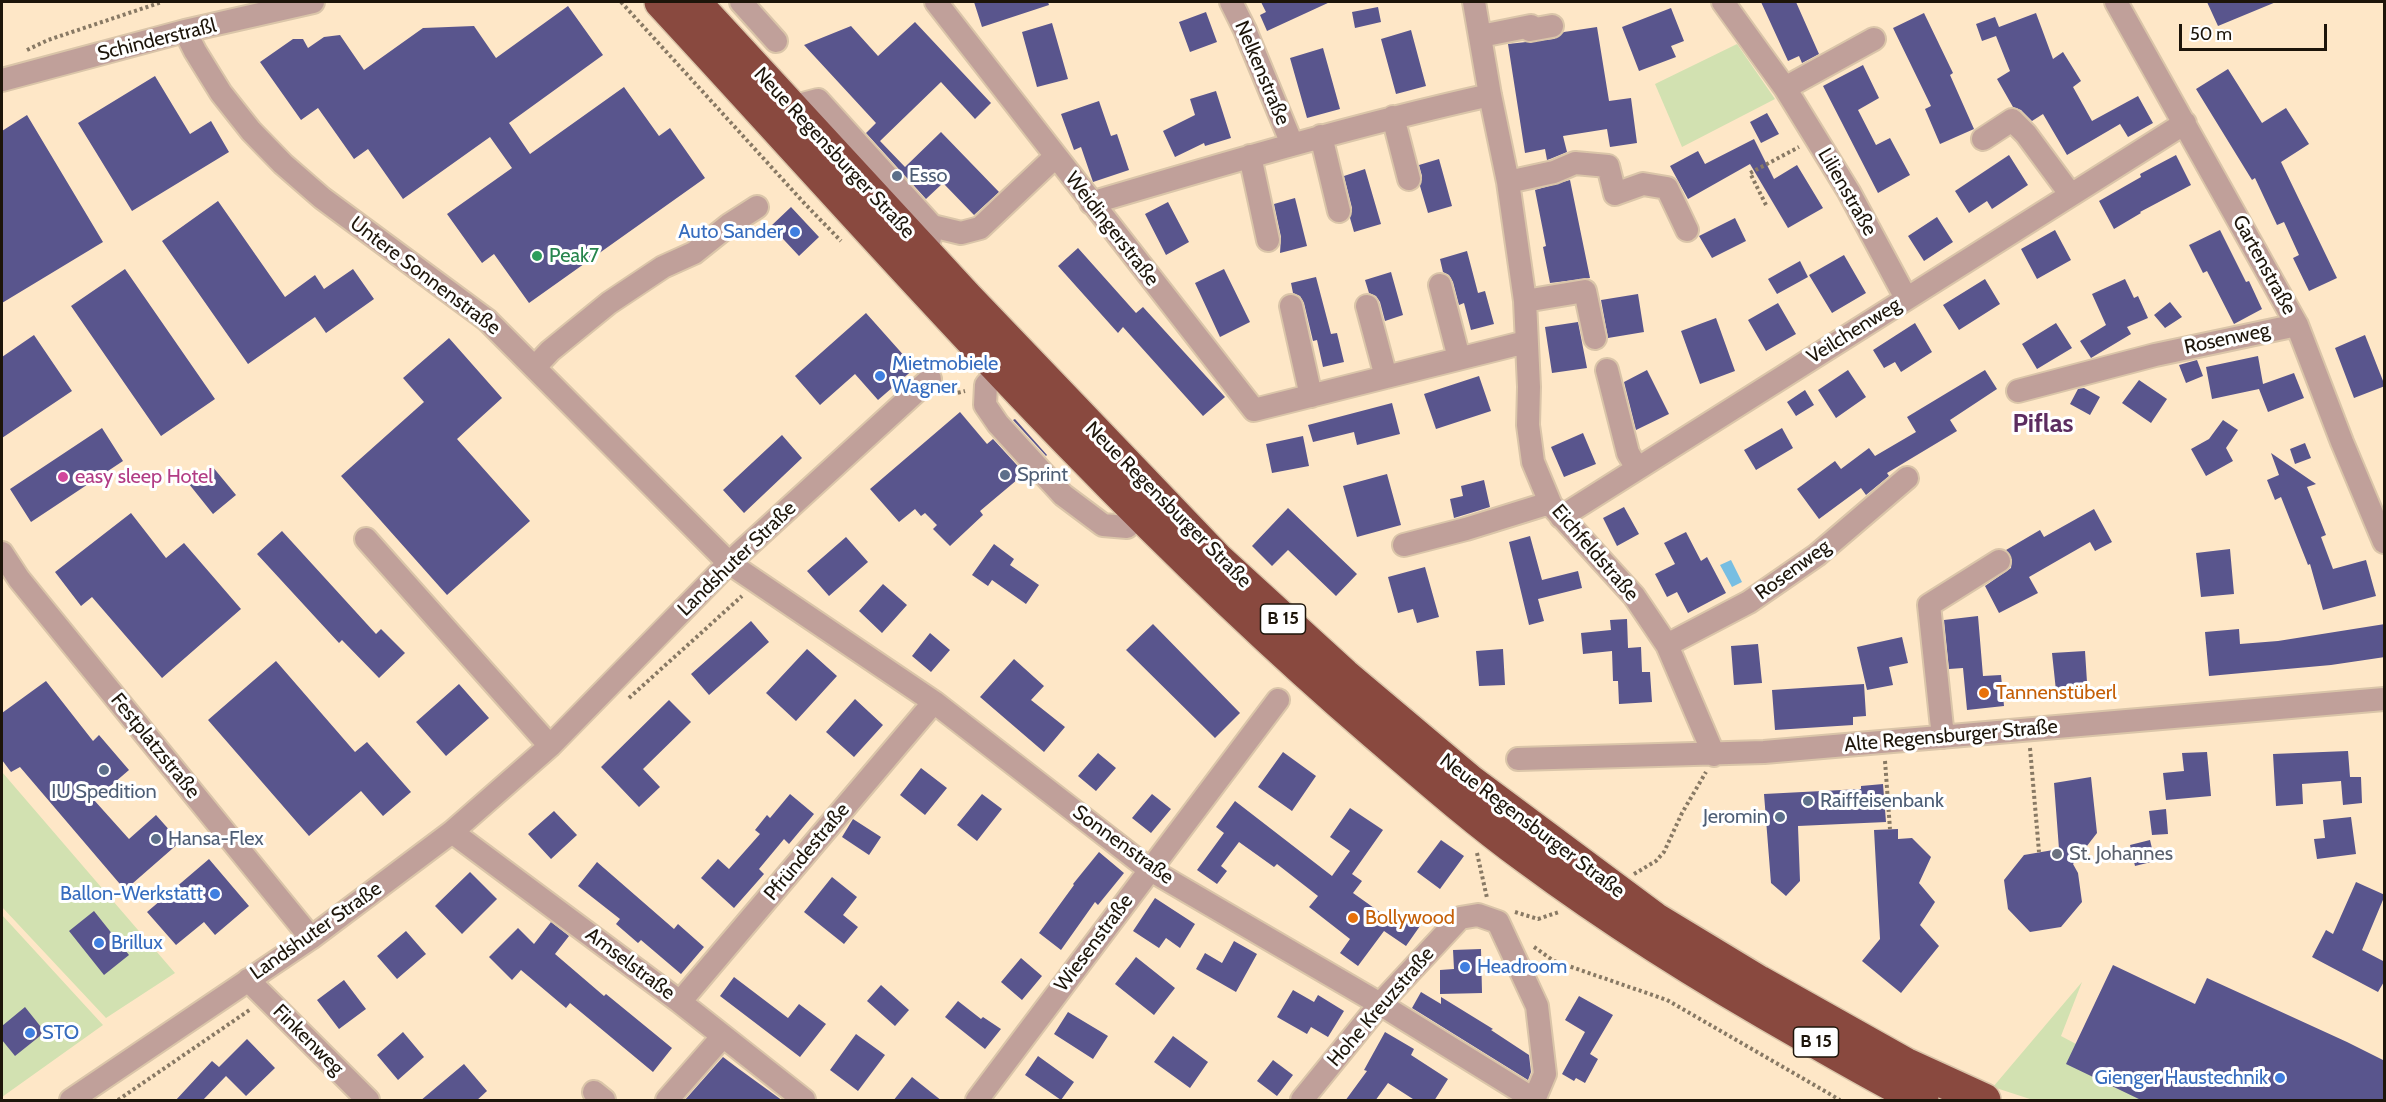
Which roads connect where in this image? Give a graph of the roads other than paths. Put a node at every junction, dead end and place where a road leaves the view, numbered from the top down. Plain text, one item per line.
1 (313, 2) edge
2 (661, 2) edge
3 (694, 2) edge
4 (741, 2) edge
5 (936, 2) edge
6 (1231, 2) edge
7 (1474, 2) edge
8 (1723, 2) edge
9 (2116, 2) edge
10 (1552, 26) dead end
11 (185, 31) junction
12 (1481, 36) junction
13 (1874, 39) dead end
14 (776, 41) dead end
15 (6, 79) edge
16 (1785, 88) junction
17 (1490, 95) junction
18 (1393, 117) junction
19 (2185, 123) junction
20 (1321, 136) junction
21 (1983, 139) dead end
22 (1292, 144) junction
23 (1250, 156) junction
24 (1055, 157) junction
25 (1409, 179) dead end
26 (1508, 182) junction
27 (2071, 195) junction
28 (1091, 203) junction
29 (757, 207) dead end
30 (1339, 211) dead end
31 (1687, 230) dead end
32 (930, 240) junction
33 (1268, 240) dead end
34 (1440, 285) dead end
35 (1906, 298) junction
36 (1526, 301) junction
37 (1291, 306) dead end
38 (1367, 306) dead end
39 (2297, 325) junction
40 (1595, 338) dead end
41 (1526, 342) junction
42 (1459, 358) junction
43 (535, 368) junction
44 (1607, 370) dead end
45 (1386, 376) junction
46 (930, 379) road end
47 (2018, 392) dead end
48 (1311, 396) junction
49 (1637, 468) junction
50 (1907, 478) dead end
51 (1556, 511) junction
52 (366, 539) dead end
53 (2385, 542) edge
54 (1404, 545) dead end
55 (2, 553) edge
56 (1999, 561) dead end
57 (729, 563) junction
58 (1667, 645) junction
59 (2385, 699) edge
60 (1278, 700) dead end
61 (934, 702) junction
62 (1943, 737) junction
63 (550, 746) junction
64 (1714, 755) junction
65 (1518, 759) dead end
66 (452, 832) junction
67 (1149, 869) junction
68 (310, 938) junction
69 (248, 980) junction
70 (680, 1002) junction
71 (1380, 1004) junction
72 (723, 1036) junction
73 (81, 1098) edge
74 (1534, 1100) edge
75 (368, 1101) edge
76 (667, 1101) edge
77 (804, 1101) edge
78 (977, 1101) edge
79 (1302, 1101) edge
80 (1922, 1101) edge
81 (1984, 1101) edge

1 - 11 street, Schinderstraßl
2 - 80 highway, Neue Regensburger Straße / B 15
3 - 32 highway, Neue Regensburger Straße / B 15
4 - 14 street
5 - 24 street, Weidingerstraße
6 - 22 street, Nelkenstraße
7 - 12 street, Eichfeldstraße
8 - 16 street, Lilienstraße
9 - 19 street, Gartenstraße
10 - 12 street
11 - 15 street, Schinderstraßl
11 - 43 street, Untere Sonnenstraße
12 - 17 street, Eichfeldstraße
13 - 16 street
16 - 35 street, Lilienstraße
17 - 18 street
17 - 26 street, Eichfeldstraße
18 - 20 street
18 - 25 street
19 - 27 street, Veilchenweg
19 - 39 street, Gartenstraße
20 - 22 street
20 - 30 street
21 - 27 street
22 - 23 street
23 - 28 street
23 - 33 street
24 - 28 street, Weidingerstraße
24 - 32 street
26 - 31 street
26 - 36 street, Eichfeldstraße
27 - 35 street, Veilchenweg
28 - 48 street, Weidingerstraße
29 - 43 street
32 - 81 highway, Neue Regensburger Straße / B 15
34 - 42 street
35 - 49 street, Veilchenweg
36 - 40 street
36 - 41 street, Eichfeldstraße
37 - 48 street
38 - 45 street
39 - 47 street, Rosenweg
39 - 53 street, Gartenstraße
41 - 42 street, Weidingerstraße
41 - 51 street, Eichfeldstraße
42 - 45 street, Weidingerstraße
43 - 57 street, Untere Sonnenstraße
44 - 49 street
45 - 48 street, Weidingerstraße
46 - 57 street, Landshuter Straße
49 - 51 street, Veilchenweg
50 - 58 street, Rosenweg
51 - 54 street
51 - 58 street, Eichfeldstraße
52 - 63 street
55 - 68 street, Festplatzstraße
56 - 62 street
57 - 61 street, Sonnenstraße
57 - 63 street, Landshuter Straße
58 - 64 street, Eichfeldstraße
59 - 62 street, Alte Regensburger Straße
60 - 67 street, Wiesenstraße
61 - 67 street, Sonnenstraße
61 - 70 street, Pfründestraße
62 - 64 street, Alte Regensburger Straße
63 - 66 street, Landshuter Straße
64 - 65 street, Alte Regensburger Straße
66 - 68 street, Landshuter Straße
66 - 70 street, Amselstraße
67 - 71 street, Sonnenstraße
67 - 78 street, Wiesenstraße
68 - 69 street, Landshuter Straße
69 - 73 street, Landshuter Straße
69 - 75 street, Finkenweg
70 - 72 street, Amselstraße
71 - 74 street, Sonnenstraße
71 - 74 street, Hohe Kreuzstraße
71 - 79 street, Hohe Kreuzstraße
72 - 76 street
72 - 77 street, Amselstraße

